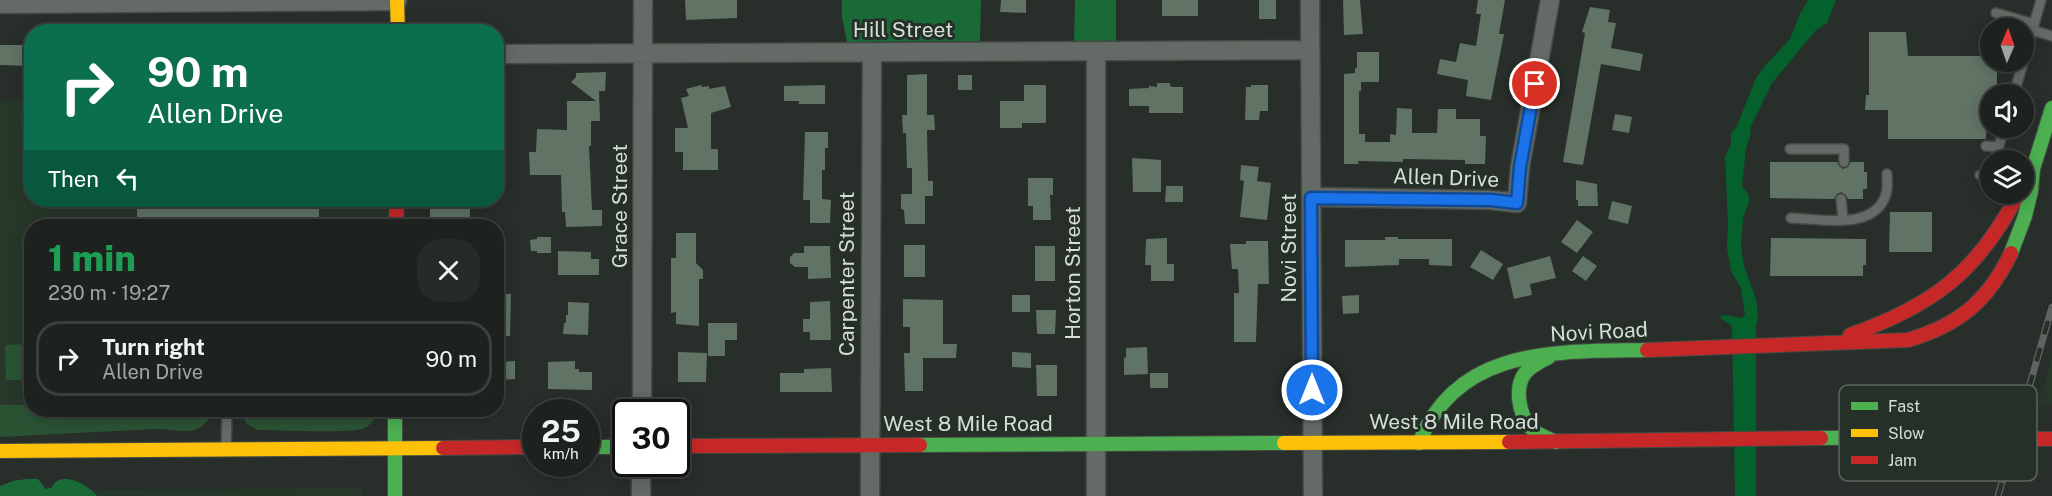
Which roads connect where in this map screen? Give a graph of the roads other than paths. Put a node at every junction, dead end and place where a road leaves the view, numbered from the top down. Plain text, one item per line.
1 (643, 0) edge
2 (1310, 0) edge
3 (1550, 0) edge
4 (2041, 0) edge
5 (397, 1) edge
6 (82, 2) edge
7 (0, 4) edge
8 (1996, 13) dead end
9 (2009, 18) edge
10 (398, 24) edge
11 (2034, 24) edge
12 (2034, 27) edge
13 (2052, 36) edge
14 (1310, 50) junction
15 (1096, 51) junction
16 (642, 53) junction
17 (872, 53) junction
18 (504, 54) edge
19 (2052, 108) edge
20 (2001, 138) edge
21 (1986, 147) dead end
22 (1999, 147) junction
23 (1790, 149) dead end
24 (1998, 150) edge
25 (1844, 162) dead end
26 (2034, 166) edge
27 (1887, 174) dead end
28 (1311, 198) junction
29 (1841, 199) dead end
30 (2012, 204) edge
31 (2027, 204) edge
32 (1791, 218) dead end
33 (1843, 219) junction
34 (1818, 345) junction
35 (1556, 354) junction
36 (642, 399) edge
37 (227, 417) edge
38 (395, 417) edge
39 (1839, 438) edge
40 (2037, 439) edge
41 (2052, 439) edge
42 (1556, 442) junction
43 (1312, 443) junction
44 (1419, 443) junction
45 (1095, 444) junction
46 (690, 446) edge
47 (869, 446) junction
48 (394, 447) junction
49 (522, 447) edge
50 (226, 449) junction
51 (0, 451) edge
52 (641, 477) edge
53 (395, 496) edge
54 (641, 496) edge
55 (870, 496) edge
56 (1096, 496) edge
57 (1313, 496) edge

1 - 16 street, Grace Street
2 - 14 street, Novi Street
3 - 28 street, Allen Drive
4 - 11 lane
5 - 6 street
5 - 10 main road
6 - 7 street
8 - 9 lane
12 - 13 lane
14 - 15 street, Hill Street
14 - 28 street, Novi Street
15 - 17 street, Hill Street
15 - 45 street, Horton Street
16 - 17 street, Hill Street
16 - 18 street, Hill Street
16 - 36 street, Grace Street
17 - 47 street, Carpenter Street
19 - 26 main road, Novi Road
20 - 22 lane
21 - 22 lane
22 - 24 lane
23 - 25 lane
27 - 33 lane
28 - 43 street, Novi Street
29 - 33 lane
30 - 34 main road, Novi Road
31 - 34 main road, Novi Road
32 - 33 lane
34 - 35 main road, Novi Road
35 - 42 main road
35 - 44 main road, Novi Road
37 - 50 lane
38 - 48 main road
39 - 42 main road, West 8 Mile Road, bridge
40 - 41 main road, West 8 Mile Road, bridge
42 - 44 main road, West 8 Mile Road
43 - 44 main road, West 8 Mile Road
43 - 45 main road, West 8 Mile Road
43 - 57 street, Novi Street
45 - 47 main road, West 8 Mile Road
45 - 56 street, Horton Street
46 - 47 main road, West 8 Mile Road
47 - 55 street, Carpenter Street
48 - 49 main road
48 - 50 main road
48 - 53 main road
50 - 51 main road
52 - 54 street

